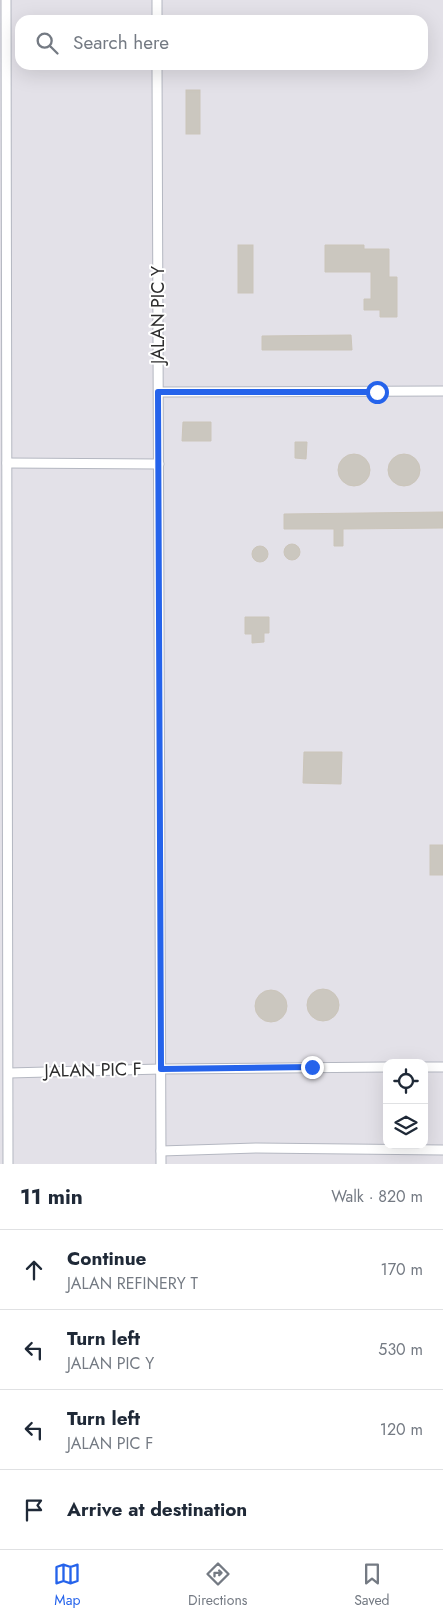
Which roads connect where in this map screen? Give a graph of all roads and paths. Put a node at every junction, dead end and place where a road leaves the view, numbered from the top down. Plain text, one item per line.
1 (6, 0) edge
2 (157, 0) edge
3 (157, 15) edge
4 (157, 70) edge
5 (443, 391) edge
6 (158, 392) junction
7 (7, 463) junction
8 (159, 464) junction
9 (4, 693) edge
10 (4, 781) edge
11 (383, 1067) edge
12 (428, 1067) edge
13 (443, 1067) edge
14 (161, 1069) junction
15 (9, 1073) junction
16 (443, 1150) edge
17 (161, 1151) junction
18 (8, 1164) edge
19 (161, 1164) edge

1 - 7 street
2 - 3 street
4 - 6 street, JALAN PIC Y
5 - 6 street
6 - 8 street, JALAN PIC Y
7 - 8 street
7 - 9 street
8 - 14 street, JALAN PIC Y
9 - 10 street
10 - 15 street
11 - 14 street, JALAN PIC F
12 - 13 street
14 - 15 street, JALAN PIC F
14 - 17 street, JALAN PIC Y
15 - 18 street
16 - 17 street
17 - 19 street, JALAN PIC Y

